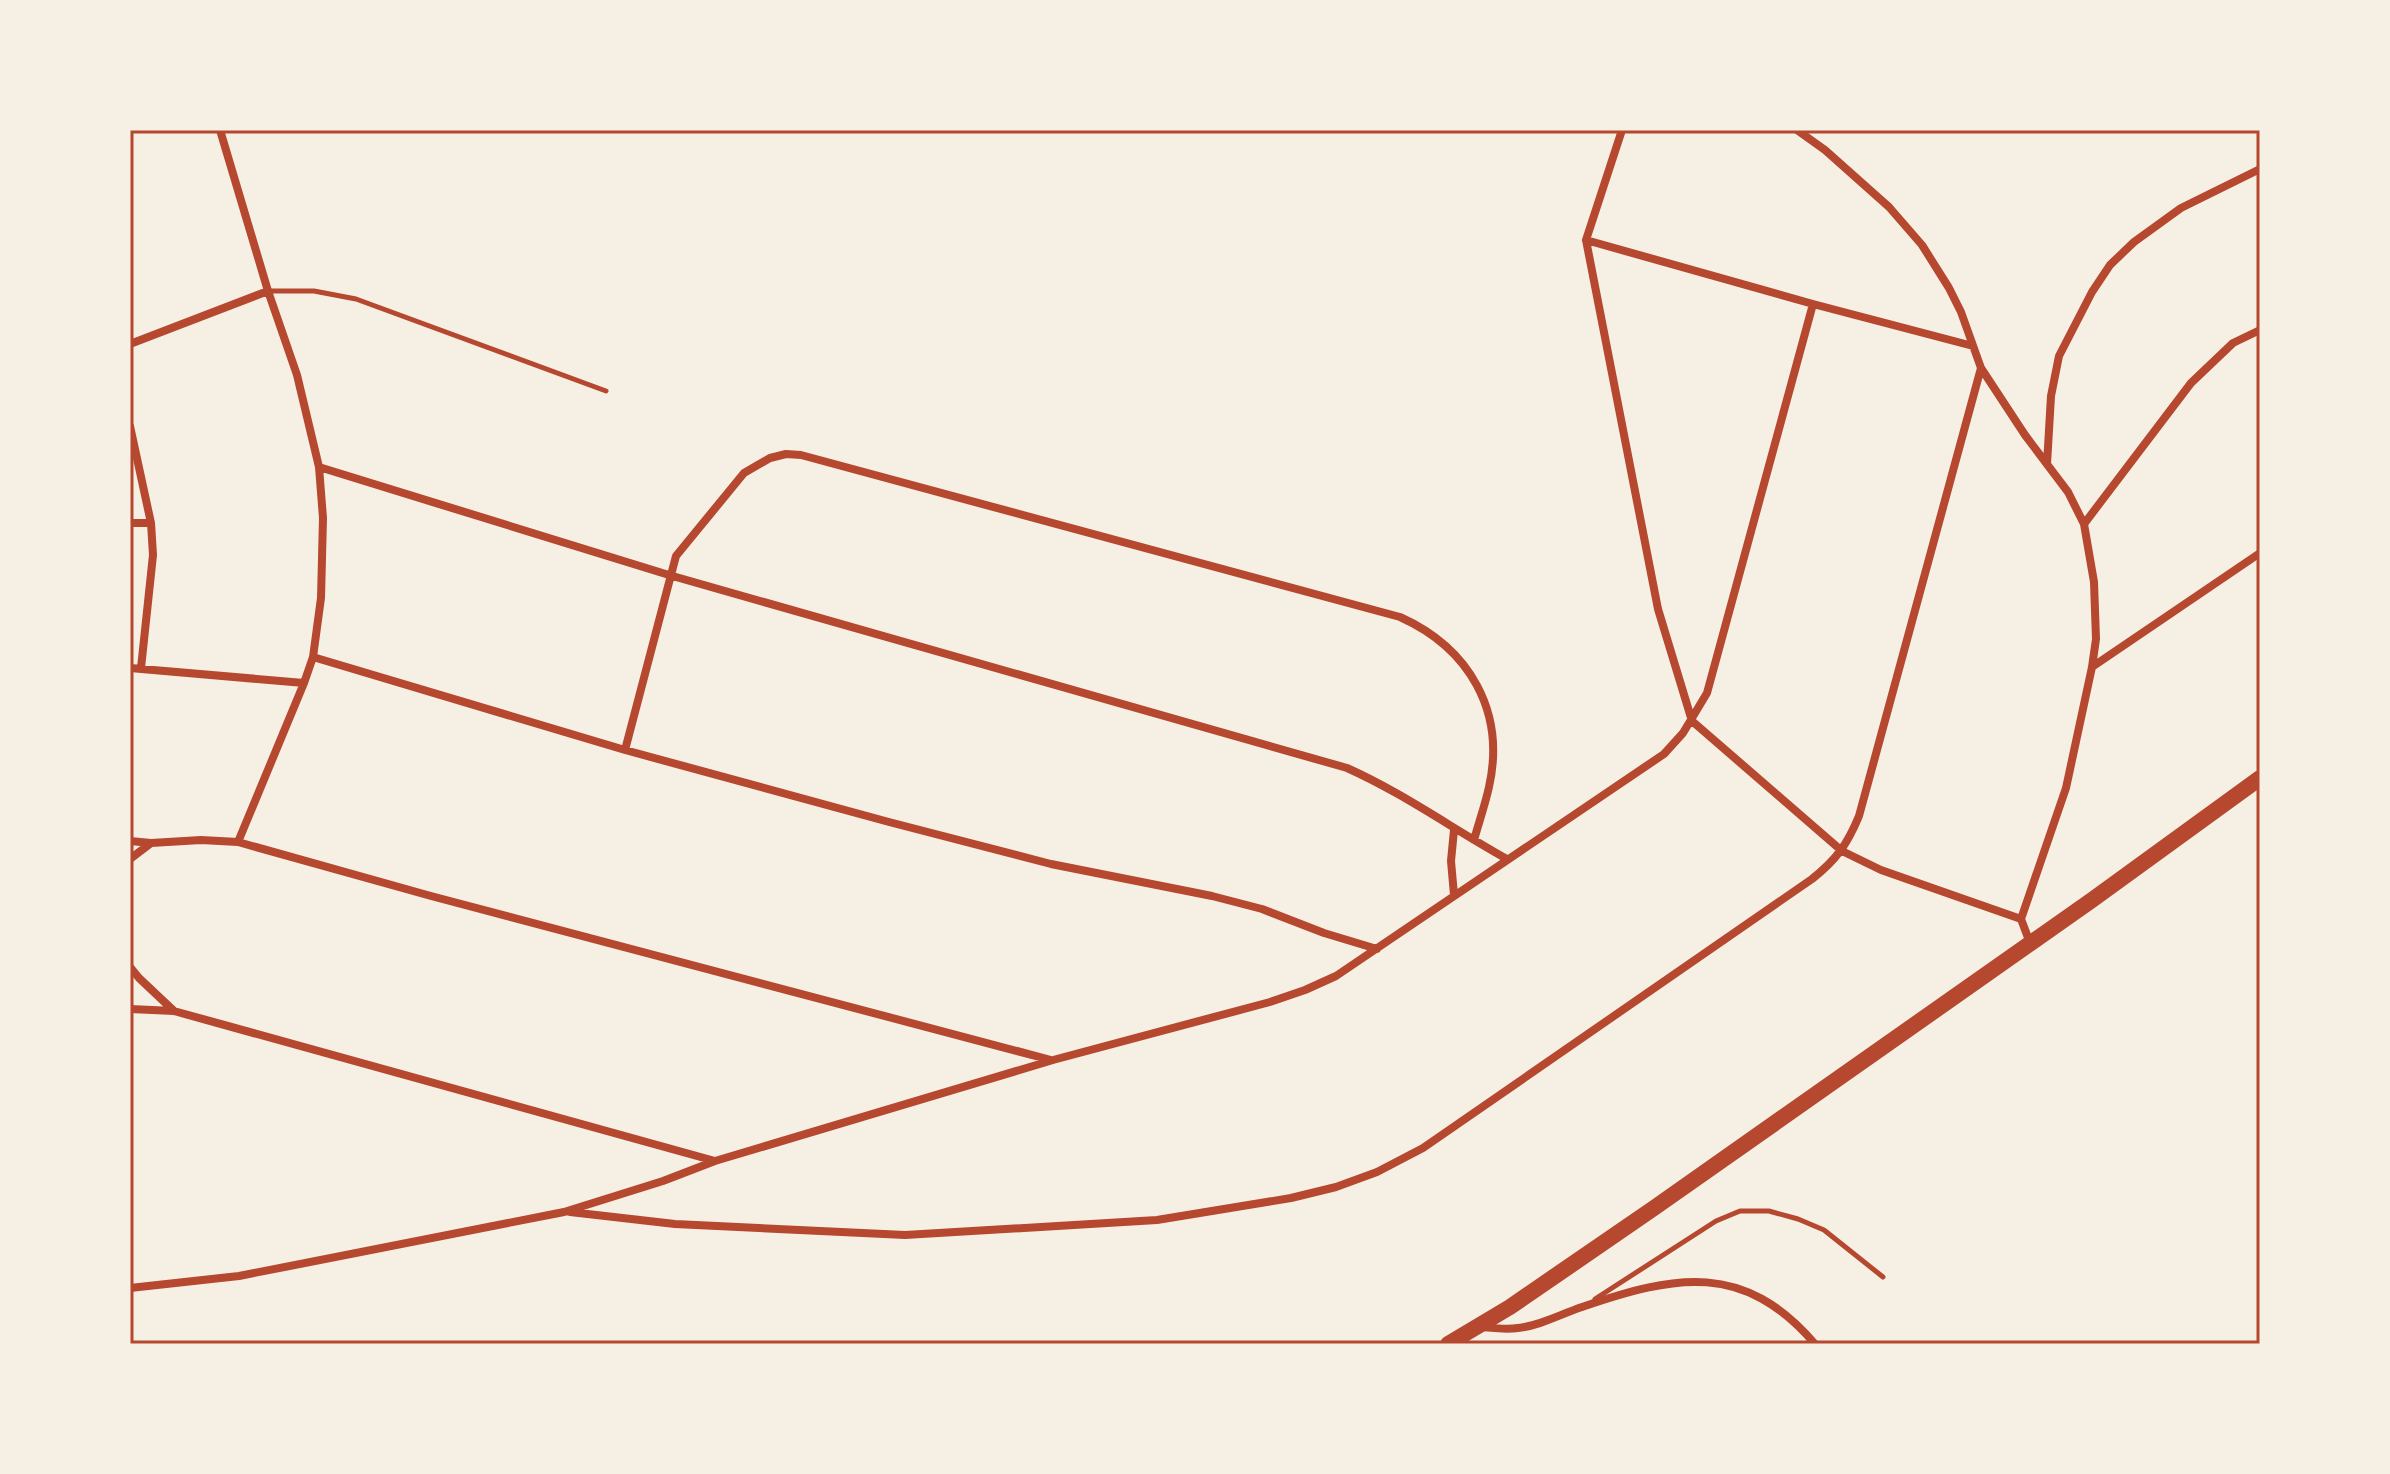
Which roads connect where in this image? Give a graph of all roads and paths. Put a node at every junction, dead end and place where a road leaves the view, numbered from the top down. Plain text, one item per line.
1 (220, 130) edge
2 (1622, 130) edge
3 (1797, 130) edge
4 (2260, 169) edge
5 (1586, 240) junction
6 (268, 291) junction
7 (1813, 304) junction
8 (2260, 330) edge
9 (130, 344) edge
10 (1973, 346) junction
11 (1981, 368) junction
12 (606, 391) dead end
13 (130, 426) edge
14 (2047, 464) junction
15 (319, 467) junction
16 (130, 523) edge
17 (151, 523) junction
18 (2084, 524) junction
19 (2260, 553) edge
20 (669, 575) junction
21 (313, 657) junction
22 (2092, 667) junction
23 (130, 668) edge
24 (141, 668) junction
25 (304, 683) junction
26 (1692, 721) junction
27 (625, 750) junction
28 (2260, 778) edge
29 (1454, 830) junction
30 (1474, 840) junction
31 (130, 841) edge
32 (238, 842) junction
33 (151, 843) junction
34 (1842, 851) junction
35 (130, 859) edge
36 (1507, 859) junction
37 (1454, 895) junction
38 (2021, 919) junction
39 (2030, 944) junction
40 (1377, 949) junction
41 (130, 967) edge
42 (130, 1009) edge
43 (174, 1011) junction
44 (1053, 1060) junction
45 (715, 1161) junction
46 (564, 1212) junction
47 (1883, 1277) dead end
48 (130, 1288) edge
49 (1584, 1307) junction
50 (1476, 1327) junction
51 (1448, 1344) edge
52 (1815, 1344) edge

1 - 6 street
2 - 5 street
3 - 10 street
4 - 14 street
5 - 7 street
5 - 26 street
6 - 9 street
6 - 12 lane
6 - 15 street
7 - 10 street
7 - 26 street
8 - 18 street
10 - 11 street
11 - 14 street
11 - 34 street
13 - 17 street
14 - 18 street
15 - 20 street
15 - 21 street
16 - 17 street
17 - 24 street
18 - 22 street
19 - 22 street
20 - 27 street
20 - 29 street
20 - 30 street
21 - 25 street
21 - 27 street
22 - 38 street
23 - 24 street
24 - 25 street
25 - 32 street
26 - 34 street
26 - 36 street
27 - 40 street
28 - 39 main road
29 - 30 street
29 - 37 street
30 - 36 street
31 - 33 street
32 - 33 street
32 - 44 street
33 - 35 street
34 - 38 street
34 - 46 street
36 - 37 street
37 - 40 street
38 - 39 street
39 - 50 main road
40 - 44 street
41 - 43 street
42 - 43 street
43 - 45 street
44 - 45 street
45 - 46 street
46 - 48 street
47 - 49 lane
49 - 50 street
49 - 52 street
50 - 51 main road

